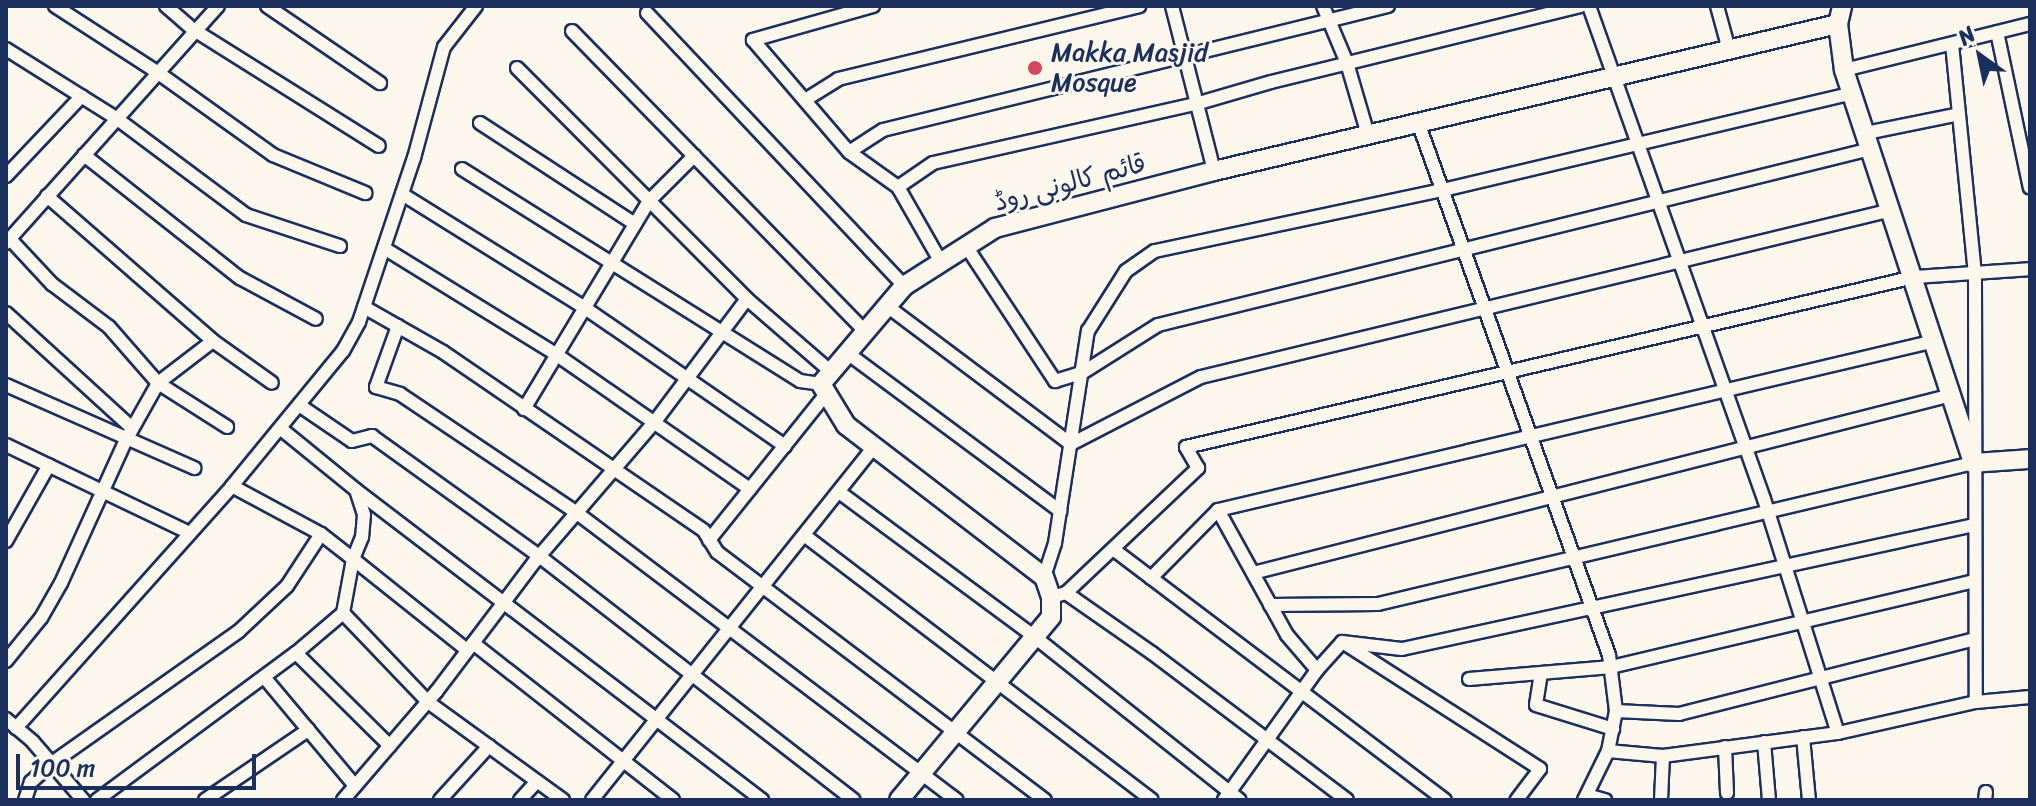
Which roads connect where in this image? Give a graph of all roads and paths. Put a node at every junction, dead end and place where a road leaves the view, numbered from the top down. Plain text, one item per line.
1 (55, 6) edge
2 (166, 6) edge
3 (218, 6) edge
4 (267, 6) edge
5 (476, 6) edge
6 (873, 6) edge
7 (1139, 6) edge
8 (1172, 6) edge
9 (1323, 6) edge
10 (1388, 6) edge
11 (1581, 6) edge
12 (1589, 6) edge
13 (1717, 6) edge
14 (647, 13) dead end
15 (1840, 15) edge
16 (1328, 21) junction
17 (2030, 24) edge
18 (194, 30) junction
19 (572, 31) dead end
20 (1997, 32) junction
21 (1952, 44) junction
22 (6, 49) edge
23 (1729, 50) junction
24 (1185, 56) junction
25 (1347, 63) junction
26 (517, 68) dead end
27 (1844, 70) junction
28 (157, 72) junction
29 (1616, 78) junction
30 (380, 83) dead end
31 (1852, 93) junction
32 (82, 96) junction
33 (805, 100) junction
34 (1199, 103) junction
35 (1959, 114) junction
36 (116, 118) junction
37 (480, 123) dead end
38 (1419, 125) junction
39 (1368, 135) junction
40 (1869, 141) junction
41 (1638, 144) junction
42 (379, 146) dead end
43 (849, 152) junction
44 (84, 155) junction
45 (694, 156) junction
46 (462, 169) dead end
47 (1214, 171) junction
48 (6, 176) edge
49 (898, 187) junction
50 (2030, 188) edge
51 (1443, 190) junction
52 (365, 193) dead end
53 (402, 194) junction
54 (47, 196) junction
55 (649, 201) junction
56 (1659, 204) junction
57 (1892, 210) junction
58 (635, 224) junction
59 (8, 241) edge
60 (340, 246) dead end
61 (966, 246) junction
62 (384, 248) junction
63 (1464, 251) junction
64 (612, 262) junction
65 (941, 262) junction
66 (1679, 262) junction
67 (2030, 269) edge
68 (1975, 274) junction
69 (1914, 277) junction
70 (904, 286) junction
71 (747, 299) junction
72 (887, 306) junction
73 (364, 307) junction
74 (585, 308) junction
75 (1485, 309) junction
76 (6, 313) edge
77 (316, 319) dead end
78 (398, 326) junction
79 (1702, 327) junction
80 (864, 330) junction
81 (722, 333) junction
82 (213, 341) junction
83 (1935, 341) junction
84 (846, 352) junction
85 (557, 355) junction
86 (1508, 372) junction
87 (1082, 373) junction
88 (687, 379) junction
89 (158, 383) junction
90 (272, 383) dead end
91 (826, 383) junction
92 (6, 385) edge
93 (1725, 390) junction
94 (1952, 395) junction
95 (299, 405) junction
96 (524, 409) junction
97 (654, 423) junction
98 (227, 427) dead end
99 (132, 428) junction
100 (280, 428) junction
101 (1531, 436) junction
102 (126, 440) junction
103 (1071, 444) junction
104 (6, 445) edge
105 (785, 446) junction
106 (874, 447) junction
107 (1745, 448) junction
108 (2030, 459) edge
109 (1973, 463) junction
110 (49, 465) junction
111 (194, 468) dead end
112 (613, 471) junction
113 (232, 486) junction
114 (750, 489) junction
115 (102, 490) junction
116 (356, 490) junction
117 (839, 492) junction
118 (1553, 497) junction
119 (1218, 510) junction
120 (1060, 511) junction
121 (1768, 512) junction
122 (577, 513) junction
123 (1974, 525) junction
124 (190, 533) junction
125 (321, 534) junction
126 (804, 535) junction
127 (709, 540) junction
128 (6, 541) edge
129 (1113, 549) junction
130 (539, 556) junction
131 (1575, 558) junction
132 (353, 559) junction
133 (1785, 566) junction
134 (1253, 573) junction
135 (1044, 577) junction
136 (1151, 578) junction
137 (1975, 581) junction
138 (763, 586) junction
139 (1059, 595) junction
140 (504, 602) junction
141 (1270, 605) junction
142 (1593, 607) junction
143 (343, 613) junction
144 (1803, 621) junction
145 (731, 627) junction
146 (1036, 638) junction
147 (1975, 639) junction
148 (1342, 642) junction
149 (470, 647) junction
150 (296, 653) junction
151 (6, 661) edge
152 (1611, 667) junction
153 (1317, 670) junction
154 (1541, 673) junction
155 (690, 675) junction
156 (264, 677) junction
157 (1821, 678) junction
158 (1469, 679) dead end
159 (1000, 680) junction
160 (1302, 693) junction
161 (2030, 697) edge
162 (428, 702) junction
163 (1976, 702) junction
164 (1616, 711) junction
165 (656, 719) junction
166 (11, 724) edge
167 (1613, 729) junction
168 (308, 730) junction
169 (957, 732) junction
170 (1838, 733) junction
171 (1803, 737) junction
172 (1269, 740) junction
173 (1764, 742) junction
174 (390, 746) junction
175 (489, 746) junction
176 (1725, 747) junction
177 (1608, 751) junction
178 (1663, 756) junction
179 (623, 760) junction
180 (52, 763) junction
181 (922, 773) junction
182 (537, 781) junction
183 (355, 786) junction
184 (1727, 793) dead end
185 (1231, 797) edge
186 (1586, 798) edge
187 (25, 800) edge
188 (83, 800) edge
189 (97, 800) edge
190 (205, 800) edge
191 (343, 800) edge
192 (440, 800) edge
193 (520, 800) edge
194 (563, 800) edge
195 (592, 800) edge
196 (673, 800) edge
197 (762, 800) edge
198 (853, 800) edge
199 (899, 800) edge
200 (957, 800) edge
201 (1045, 800) edge
202 (1152, 800) edge
203 (1347, 800) edge
204 (1445, 800) edge
205 (1517, 800) edge
206 (1605, 800) edge
207 (1661, 800) edge
208 (1769, 800) edge
209 (1809, 800) edge

1 - 28 street
2 - 18 street
3 - 18 street
4 - 30 street
5 - 53 street
6 - 33 street
7 - 33 street
8 - 24 street
9 - 16 street
10 - 16 street
11 - 25 street
12 - 29 street
13 - 23 street
14 - 70 street
15 - 23 street, قائم کالونی روڈ
15 - 27 street
16 - 24 street
16 - 25 street
17 - 20 street
18 - 28 street
18 - 42 street
19 - 45 street
20 - 21 street
20 - 50 street
21 - 27 street
21 - 35 street
22 - 32 street
23 - 29 street, قائم کالونی روڈ
24 - 34 street
24 - 43 street
25 - 34 street
25 - 39 street
26 - 55 street
27 - 31 street
28 - 36 street
28 - 52 street
29 - 38 street, قائم کالونی روڈ
29 - 41 street
31 - 40 street
31 - 41 street
32 - 36 street
32 - 48 street
33 - 43 street
34 - 47 street
34 - 49 street
35 - 40 street
35 - 68 street
36 - 44 street
36 - 60 street
37 - 58 street
38 - 39 street, قائم کالونی روڈ
38 - 51 street
39 - 47 street, قائم کالونی روڈ
40 - 56 street
40 - 57 street
41 - 51 street
41 - 56 street
43 - 49 street
44 - 54 street
44 - 77 street
45 - 55 street
45 - 80 street
46 - 64 street
47 - 61 street, قائم کالونی روڈ
49 - 65 street
51 - 63 street
51 - 87 street
53 - 62 street
53 - 74 street
54 - 59 street
54 - 82 street
55 - 58 street
55 - 71 street
56 - 63 street
56 - 66 street
57 - 66 street
57 - 69 street
58 - 64 street
59 - 89 street
61 - 65 street, قائم کالونی روڈ
61 - 87 street
62 - 73 street
62 - 85 street
63 - 75 street
63 - 87 street
64 - 74 street
64 - 81 street
65 - 70 street, قائم کالونی روڈ
66 - 75 street
66 - 79 street
67 - 68 street
68 - 69 street
68 - 109 street
69 - 79 street
69 - 83 street
70 - 72 street, قائم کالونی روڈ
71 - 81 street
71 - 91 street
72 - 80 street, قائم کالونی روڈ
72 - 103 street
73 - 78 street
73 - 95 street
74 - 85 street
74 - 88 street
75 - 86 street
75 - 103 street
76 - 99 street
78 - 96 street
78 - 122 street
79 - 86 street
79 - 93 street
80 - 84 street, قائم کالونی روڈ
81 - 88 street
81 - 91 street
82 - 89 street
82 - 90 street
83 - 93 street
83 - 94 street
84 - 91 street, قائم کالونی روڈ
84 - 120 street
85 - 96 street
85 - 97 street
86 - 101 street
86 - 129 street
87 - 103 street
88 - 97 street
88 - 105 street
89 - 98 street
89 - 99 street
91 - 105 street
91 - 106 street
92 - 102 street
93 - 101 street
93 - 107 street
94 - 107 street
94 - 109 street
95 - 100 street
95 - 130 street
96 - 112 street
97 - 112 street
97 - 114 street
99 - 102 street
100 - 113 street
100 - 116 street
101 - 118 street
101 - 119 street
102 - 111 street
102 - 115 street
103 - 120 street
104 - 110 street
105 - 114 street
106 - 117 street
106 - 135 street
107 - 118 street
107 - 121 street
108 - 109 street
109 - 121 street
109 - 123 street
110 - 115 street
110 - 128 street
112 - 122 street
112 - 127 street
113 - 124 street
113 - 125 street
114 - 127 street
115 - 124 street
115 - 151 street
116 - 132 street
116 - 140 street
117 - 126 street
117 - 146 street
118 - 131 street
118 - 134 street
119 - 134 street
119 - 136 street
120 - 135 street
121 - 131 street
121 - 133 street
122 - 130 street
122 - 145 street
123 - 133 street
123 - 137 street
124 - 166 street
125 - 132 street
125 - 180 street
126 - 138 street
126 - 159 street
127 - 138 street
129 - 136 street
129 - 139 street
130 - 140 street
130 - 155 street
131 - 141 street
131 - 142 street
132 - 143 street
132 - 149 street
133 - 142 street
133 - 144 street
134 - 141 street
135 - 139 street
136 - 160 street
137 - 144 street
137 - 147 street
138 - 145 street
138 - 169 street
139 - 146 street
139 - 172 street
140 - 149 street
140 - 165 street
141 - 153 street
142 - 148 street
142 - 152 street
143 - 150 street
143 - 162 street
144 - 152 street
144 - 157 street
145 - 155 street
145 - 181 street
146 - 159 street
146 - 185 street
147 - 157 street
147 - 163 street
148 - 153 street
148 - 205 street
149 - 162 street
149 - 179 street
150 - 156 street
150 - 174 street
152 - 154 street
152 - 164 street
153 - 160 street
154 - 158 street
154 - 167 street
155 - 165 street
155 - 198 street
156 - 168 street
156 - 189 street
157 - 164 street
157 - 170 street
159 - 169 street
159 - 202 street
160 - 172 street
160 - 204 street
161 - 163 street
162 - 174 street
162 - 175 street
163 - 170 street
164 - 167 street
165 - 179 street
165 - 197 street
166 - 180 street
167 - 177 street
168 - 183 street
168 - 190 street
169 - 181 street
169 - 201 street
170 - 171 street
171 - 173 street
171 - 209 street
172 - 185 street
172 - 203 street
173 - 176 street
173 - 208 street
174 - 183 street
175 - 182 street
175 - 192 street
176 - 178 street
176 - 184 street
177 - 178 street
177 - 186 street
178 - 207 street
179 - 195 street
179 - 196 street
180 - 187 street
180 - 188 street
181 - 199 street
181 - 200 street
182 - 193 street
182 - 194 street
183 - 191 street
186 - 206 street

